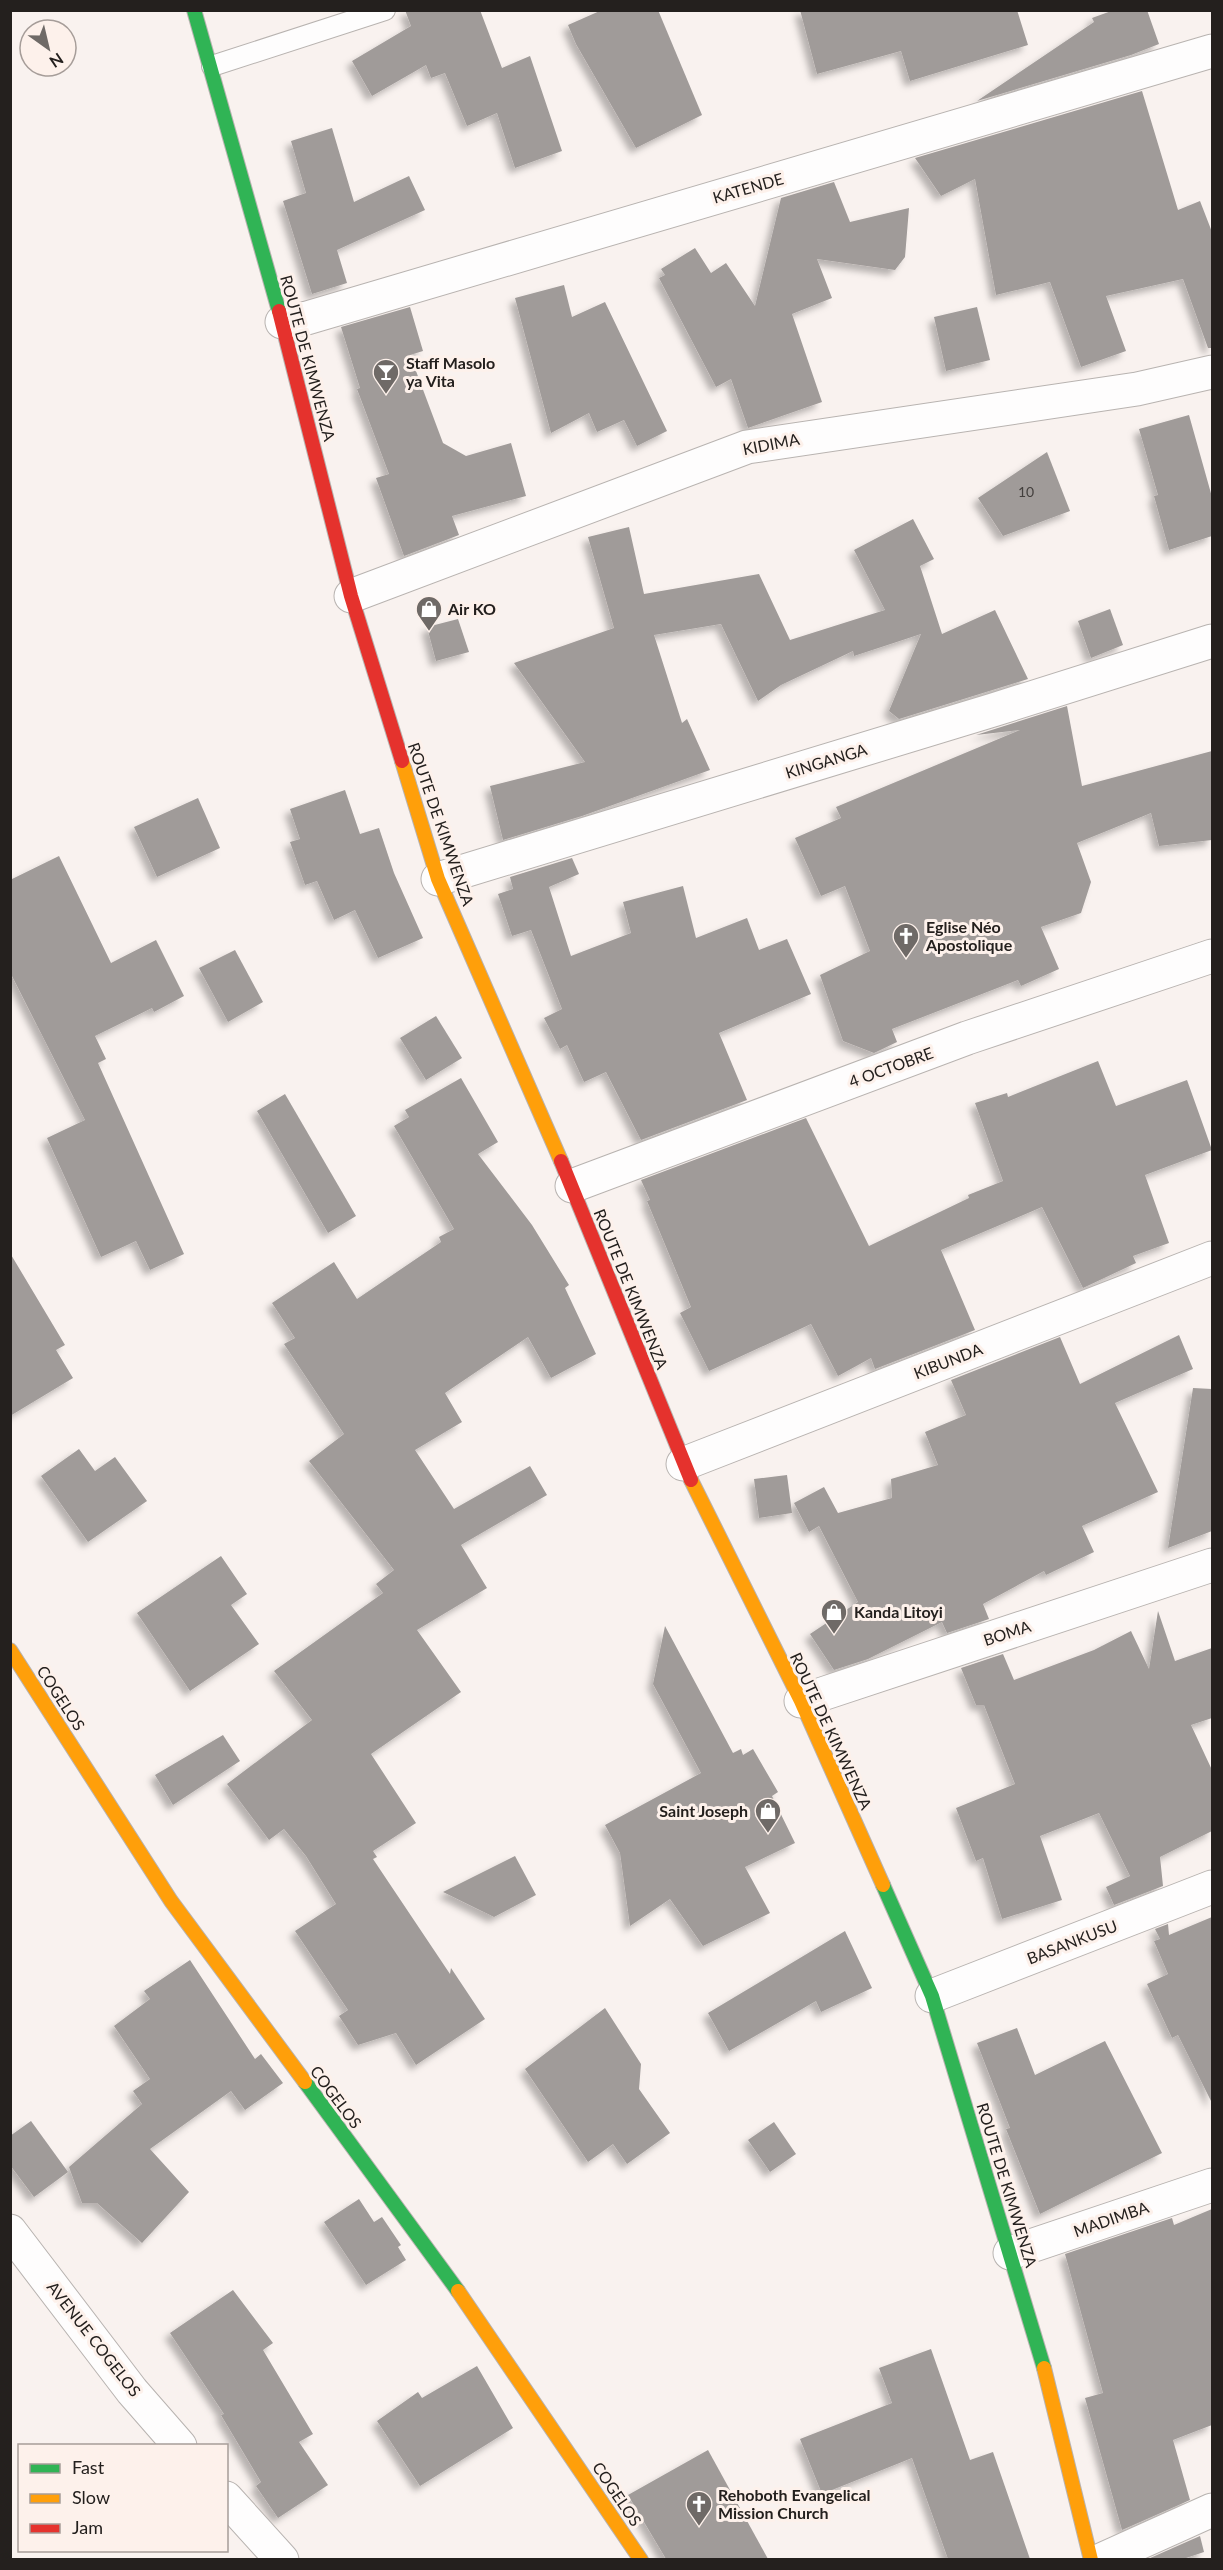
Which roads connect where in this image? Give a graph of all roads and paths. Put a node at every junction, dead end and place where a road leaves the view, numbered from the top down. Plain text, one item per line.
1 (194, 10) edge
2 (385, 10) edge
3 (1212, 51) edge
4 (212, 66) junction
5 (282, 322) junction
6 (1212, 372) edge
7 (351, 597) junction
8 (1212, 641) edge
9 (438, 879) junction
10 (1212, 956) edge
11 (572, 1186) junction
12 (1212, 1258) edge
13 (682, 1464) junction
14 (1212, 1565) edge
15 (10, 1650) edge
16 (801, 1701) junction
17 (1212, 1887) edge
18 (932, 1996) junction
19 (1212, 2185) edge
20 (10, 2230) edge
21 (1010, 2253) junction
22 (179, 2444) edge
23 (228, 2500) edge
24 (1212, 2510) edge
25 (282, 2559) edge
26 (641, 2559) edge
27 (1091, 2559) edge
28 (1101, 2559) edge

1 - 4 street, ROUTE DE KIMWENZA
2 - 4 lane
3 - 5 street, KATENDE
4 - 5 street, ROUTE DE KIMWENZA
5 - 7 street, ROUTE DE KIMWENZA
6 - 7 street, KIDIMA
7 - 9 street, ROUTE DE KIMWENZA
8 - 9 street, KINGANGA
9 - 11 street, ROUTE DE KIMWENZA
10 - 11 street, 4 OCTOBRE
11 - 13 street, ROUTE DE KIMWENZA
12 - 13 street, KIBUNDA
13 - 16 street, ROUTE DE KIMWENZA
14 - 16 street, BOMA
15 - 26 street, COGELOS
16 - 18 street, ROUTE DE KIMWENZA
17 - 18 street, BASANKUSU
18 - 21 street, ROUTE DE KIMWENZA
19 - 21 street, MADIMBA
20 - 22 street, AVENUE COGELOS
21 - 27 street, ROUTE DE KIMWENZA
23 - 25 street
24 - 28 street

